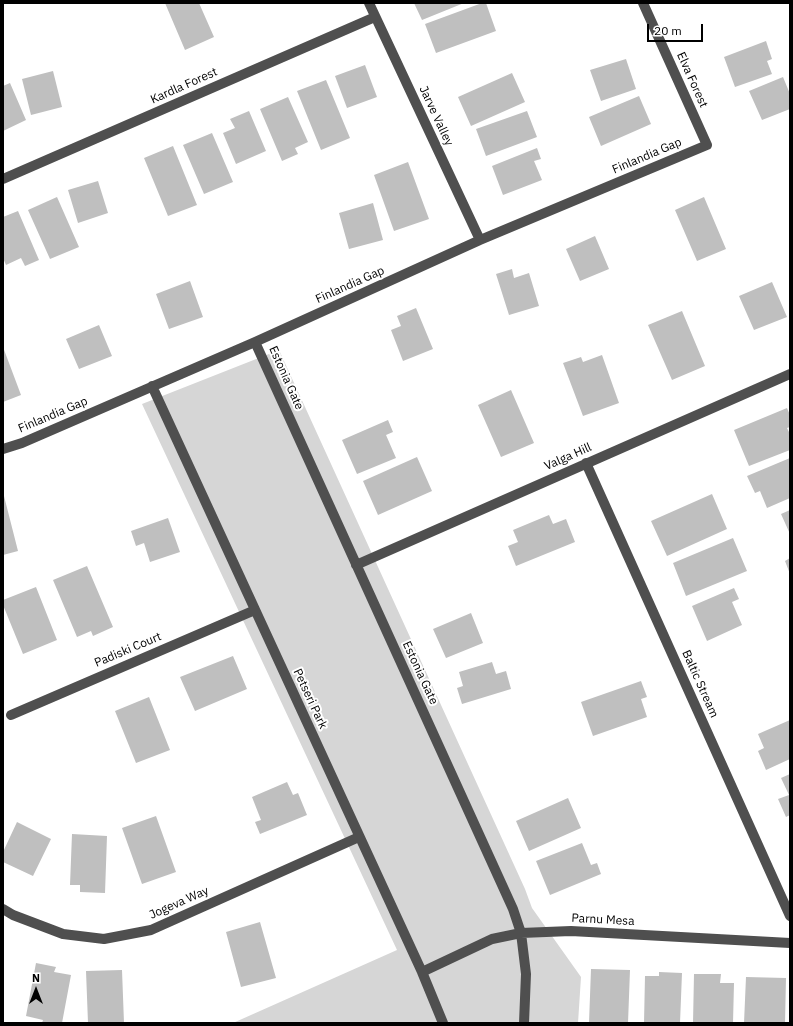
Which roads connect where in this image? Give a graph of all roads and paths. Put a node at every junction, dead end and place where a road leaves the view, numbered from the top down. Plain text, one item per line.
1 (369, 3) edge
2 (643, 3) edge
3 (375, 17) junction
4 (707, 145) joint
5 (3, 179) edge
6 (480, 240) junction
7 (255, 342) junction
8 (790, 374) edge
9 (152, 386) junction
10 (3, 448) edge
11 (586, 463) junction
12 (356, 564) junction
13 (255, 610) junction
14 (11, 715) dead end
15 (359, 837) junction
16 (3, 909) edge
17 (790, 916) edge
18 (521, 933) junction
19 (790, 943) edge
20 (422, 972) junction
21 (443, 1023) edge
22 (524, 1023) edge

1 - 3 street, Jarve Valley
2 - 4 street, Elva Forest
3 - 5 street, Kardla Forest
3 - 6 street, Jarve Valley
4 - 6 street, Finlandia Gap
6 - 7 street, Finlandia Gap
7 - 9 street, Finlandia Gap
7 - 12 street, Estonia Gate
8 - 11 street, Valga Hill
9 - 10 street, Finlandia Gap
9 - 13 street, Petseri Park
11 - 12 street, Valga Hill
11 - 17 street, Baltic Stream
12 - 18 street, Estonia Gate
13 - 14 street, Padiski Court
13 - 15 street, Petseri Park
15 - 16 street, Jogeva Way
15 - 20 street, Petseri Park
18 - 19 street, Parnu Mesa
18 - 20 street, Parnu Mesa
18 - 22 street, Estonia Gate
20 - 21 street, Petseri Park

